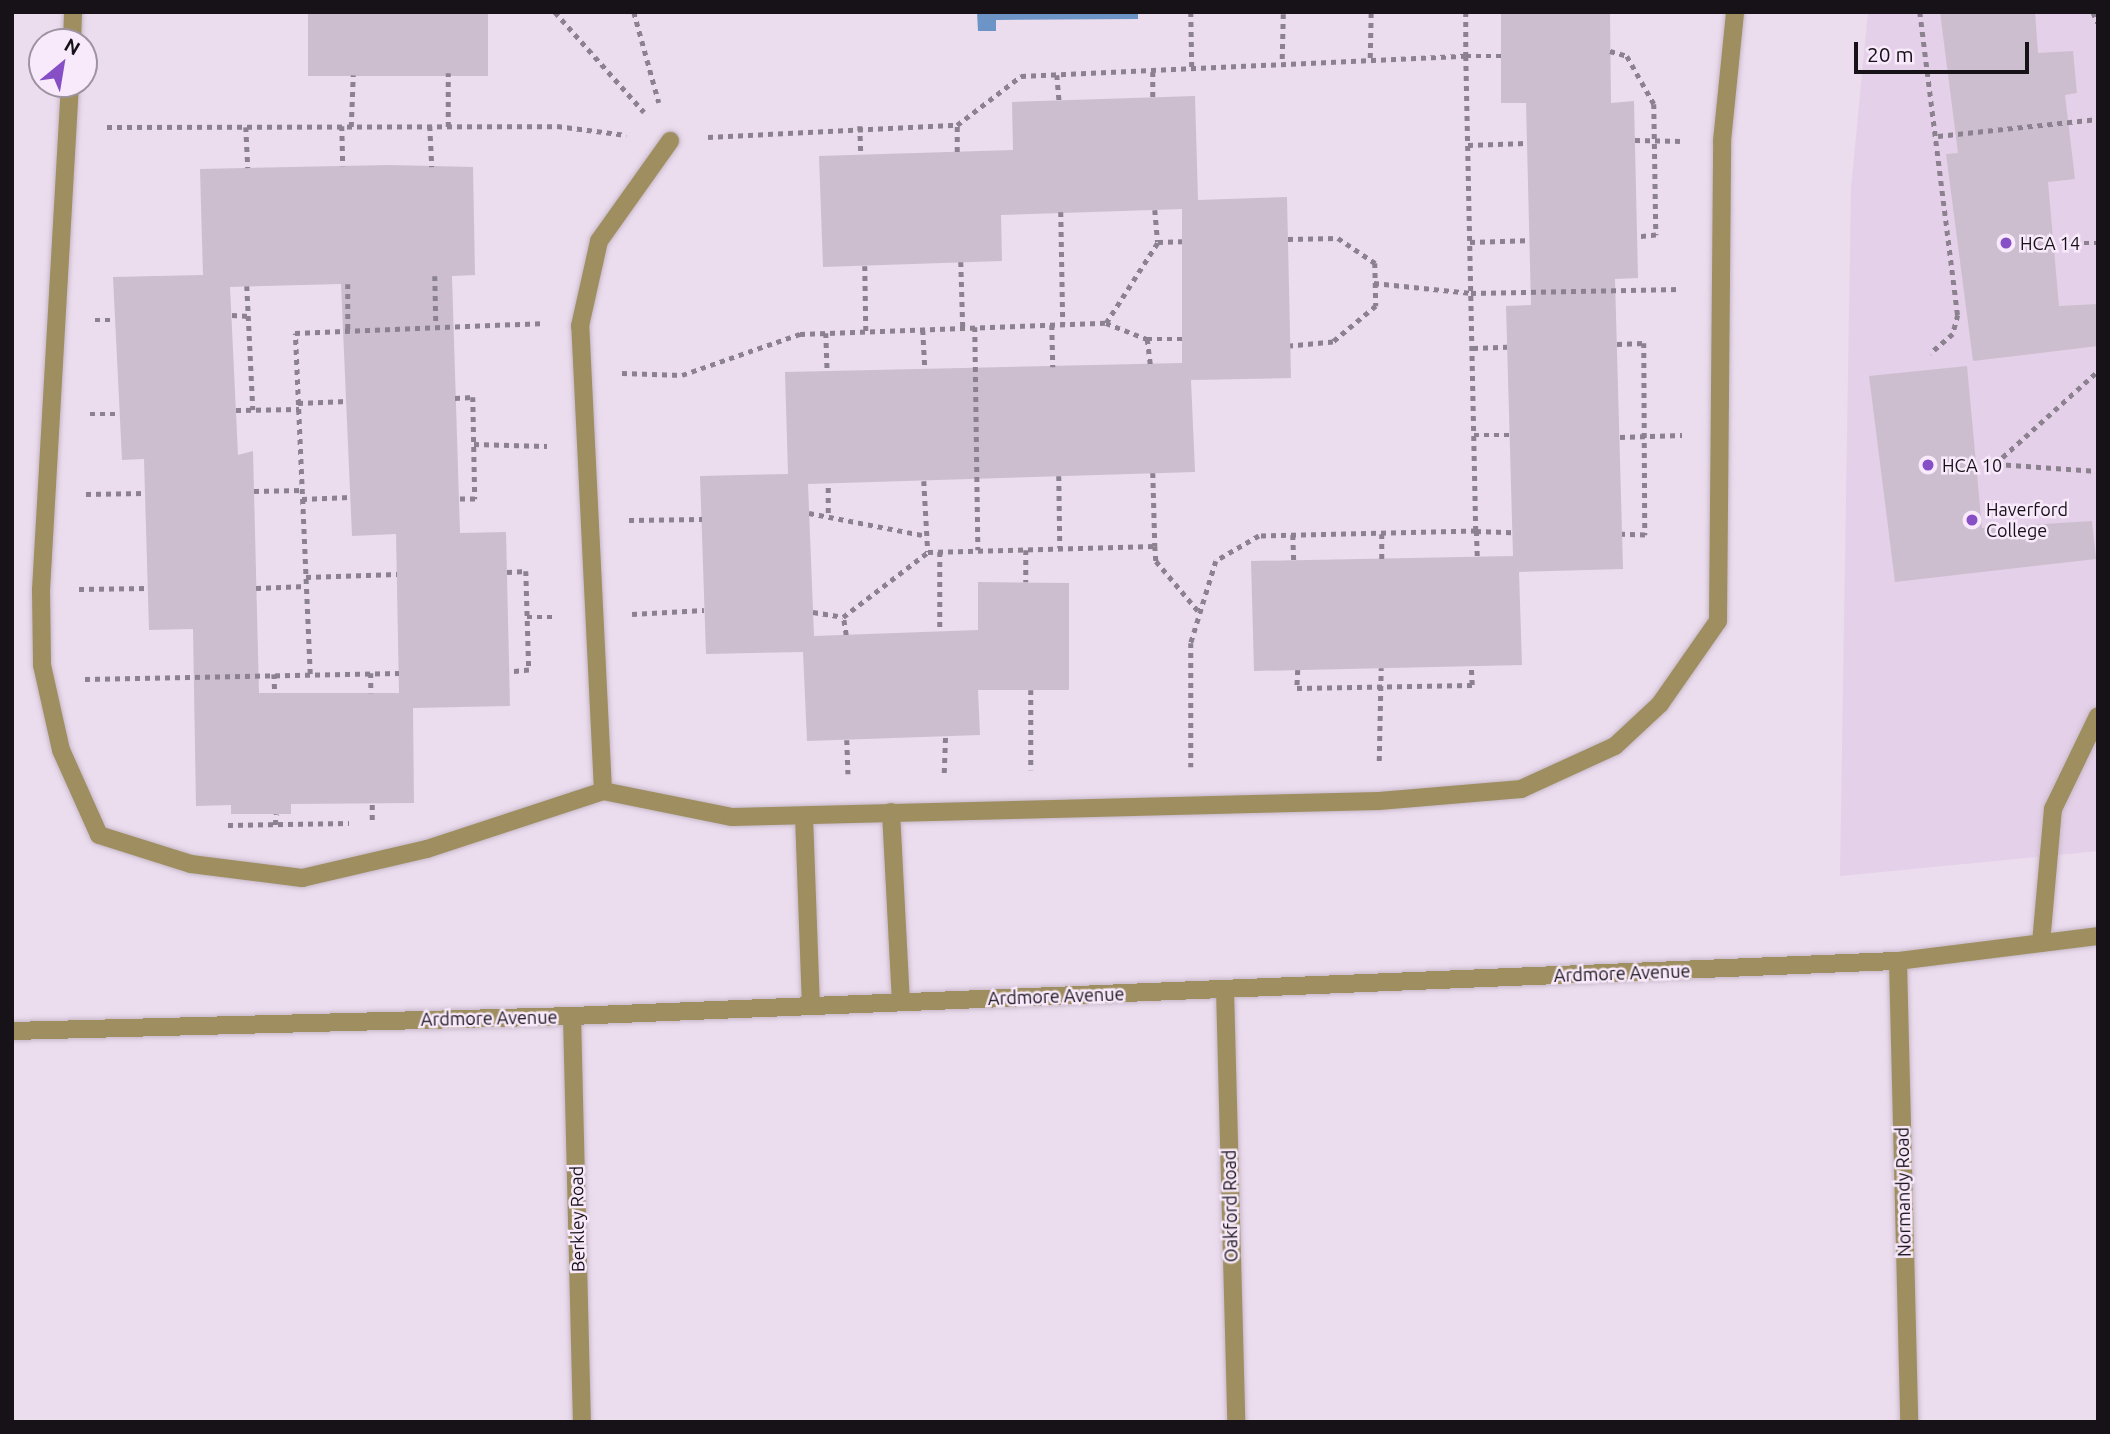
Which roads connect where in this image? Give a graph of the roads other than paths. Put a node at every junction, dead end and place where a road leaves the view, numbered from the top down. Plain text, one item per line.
1 (1735, 12) edge
2 (69, 98) edge
3 (670, 141) road end
4 (2098, 716) edge
5 (603, 791) junction
6 (891, 812) junction
7 (804, 816) junction
8 (2098, 936) edge
9 (2041, 943) junction
10 (1898, 961) junction
11 (1225, 989) junction
12 (901, 1002) junction
13 (811, 1006) junction
14 (572, 1016) junction
15 (12, 1031) edge
16 (582, 1422) edge
17 (1236, 1422) edge
18 (1909, 1422) edge

1 - 6 street
2 - 5 street
3 - 5 street
4 - 9 street
5 - 7 street
6 - 7 street
6 - 12 street
7 - 13 street
8 - 9 street, Ardmore Avenue
9 - 10 street, Ardmore Avenue
10 - 11 street, Ardmore Avenue
10 - 18 street, Normandy Road
11 - 12 street, Ardmore Avenue
11 - 17 street, Oakford Road
12 - 13 street, Ardmore Avenue
13 - 14 street, Ardmore Avenue
14 - 15 street, Ardmore Avenue
14 - 16 street, Berkley Road

